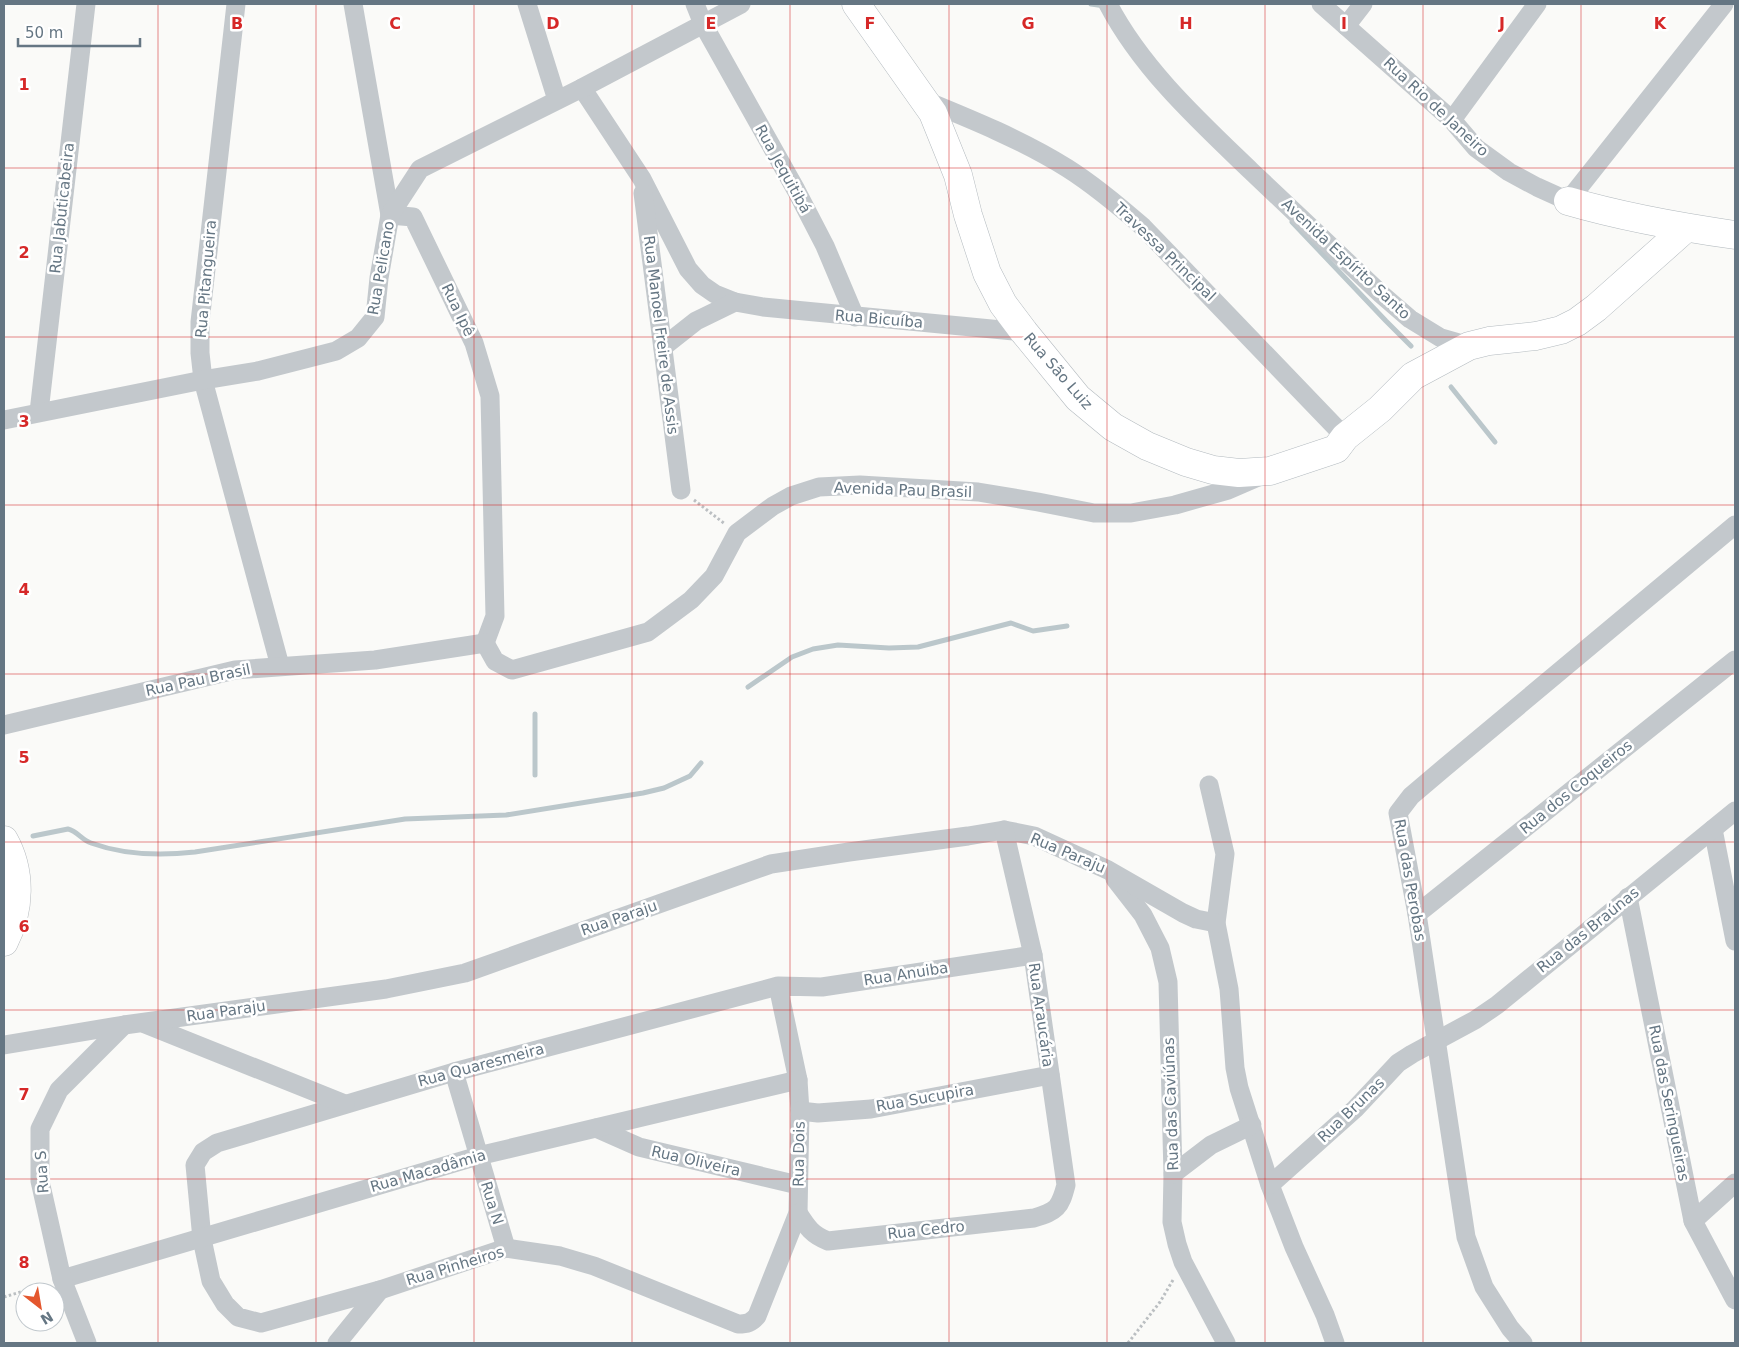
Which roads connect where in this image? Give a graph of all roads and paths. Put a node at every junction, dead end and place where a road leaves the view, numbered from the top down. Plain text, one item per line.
1 (86, 4) edge
2 (236, 4) edge
3 (353, 4) edge
4 (527, 4) edge
5 (695, 4) edge
6 (741, 4) edge
7 (856, 4) edge
8 (1108, 4) edge
9 (1321, 4) edge
10 (1363, 4) edge
11 (1537, 4) edge
12 (1724, 4) edge
13 (703, 24) junction
14 (1346, 26) junction
15 (582, 88) junction
16 (557, 100) junction
17 (924, 100) junction
18 (1452, 120) junction
19 (642, 179) junction
20 (1568, 201) junction
21 (390, 215) junction
22 (1686, 228) junction
23 (1735, 235) edge
24 (735, 302) junction
25 (855, 317) junction
26 (1024, 332) junction
27 (1469, 346) junction
28 (663, 347) junction
29 (203, 380) junction
30 (39, 412) junction
31 (4, 420) edge
32 (1345, 437) junction
33 (1270, 471) junction
34 (681, 490) joint
35 (1735, 525) edge
36 (737, 534) junction
37 (485, 644) junction
38 (1735, 660) edge
39 (280, 666) junction
40 (4, 725) edge
41 (1209, 784) dead end
42 (1735, 811) edge
43 (1713, 829) junction
44 (1004, 830) junction
45 (4, 840) edge
46 (1108, 870) junction
47 (1628, 897) junction
48 (1417, 914) junction
49 (1216, 923) junction
50 (1735, 941) edge
51 (4, 942) edge
52 (1033, 955) junction
53 (778, 986) junction
54 (133, 1024) junction
55 (1437, 1042) junction
56 (4, 1045) edge
57 (454, 1072) junction
58 (1050, 1075) junction
59 (798, 1080) junction
60 (345, 1104) junction
61 (800, 1111) junction
62 (1252, 1125) junction
63 (596, 1128) junction
64 (478, 1156) junction
65 (1173, 1174) junction
66 (1735, 1183) edge
67 (798, 1185) junction
68 (1270, 1186) junction
69 (1062, 1202) joint
70 (798, 1213) junction
71 (1693, 1221) junction
72 (202, 1239) junction
73 (506, 1248) junction
74 (1183, 1262) junction
75 (62, 1279) junction
76 (380, 1290) junction
77 (4, 1297) edge
78 (1735, 1300) edge
79 (757, 1316) joint
80 (87, 1343) edge
81 (338, 1343) edge
82 (1128, 1343) edge
83 (1226, 1343) edge
84 (1335, 1343) edge
85 (1523, 1343) edge

1 - 30 street, Rua Jabuticabeira
2 - 29 street, Rua Pitangueira
3 - 21 street
4 - 16 street
5 - 13 street, Rua Jequitibá
6 - 13 street, Rua Pelicano
7 - 17 street, Rua São Luiz
8 - 27 street, Avenida Espírito Santo
9 - 14 street, Rua Rio de Janeiro
10 - 14 street
11 - 18 street
12 - 20 street
13 - 15 street, Rua Pelicano
13 - 25 street, Rua Jequitibá
14 - 18 street, Rua Rio de Janeiro
15 - 16 street, Rua Pelicano
15 - 19 street, Rua Bicuíba
16 - 21 street, Rua Pelicano
17 - 26 street, Rua São Luiz
17 - 32 street, Travessa Principal
18 - 20 street, Rua Rio de Janeiro
19 - 24 street, Rua Bicuíba
19 - 28 street, Rua Manoel Freire de Assis
20 - 22 street, Rua Rio de Janeiro
21 - 29 street, Rua Pelicano
21 - 37 street, Rua Ipê
22 - 23 street, Rua Rio de Janeiro
22 - 27 street, Avenida Espírito Santo
24 - 25 street, Rua Bicuíba
24 - 28 street
25 - 26 street, Rua Bicuíba
26 - 33 street, Rua São Luiz
27 - 32 street, Rua São Luiz
28 - 34 street, Rua Manoel Freire de Assis
29 - 30 street, Rua Pelicano
29 - 39 street, Rua Pitangueira
30 - 31 street, Rua Pelicano
32 - 33 street, Rua São Luiz
33 - 36 street, Avenida Pau Brasil
34 - 36 path
35 - 48 street, Rua das Perobas
36 - 37 street, Avenida Pau Brasil
37 - 39 street, Rua Pau Brasil
38 - 48 street, Rua dos Coqueiros
39 - 40 street, Rua Pau Brasil
41 - 49 street
42 - 43 street, Rua das Braúnas
43 - 47 street, Rua das Braúnas
43 - 50 street
44 - 46 street, Rua Paraju
44 - 52 street, Rua Araucária
44 - 54 street, Rua Paraju
45 - 51 street
46 - 49 street, Rua Paraju
46 - 65 street, Rua das Caviúnas
47 - 55 street, Rua das Braúnas
47 - 71 street, Rua das Seringueiras
48 - 55 street, Rua das Perobas
49 - 62 street
52 - 53 street, Rua Anuiba
52 - 58 street, Rua Araucária
53 - 57 street, Rua Quaresmeira
53 - 59 street, Rua Dois
54 - 56 street, Rua Paraju
54 - 60 street
54 - 75 street, Rua S
55 - 68 street, Rua Brunas
55 - 85 street, Rua das Perobas
57 - 60 street, Rua Quaresmeira
57 - 64 street, Rua N
58 - 61 street, Rua Sucupira
58 - 69 street, Rua Araucária
59 - 61 street, Rua Dois
59 - 63 street, Rua Macadâmia
60 - 72 street, Rua Quaresmeira
61 - 67 street, Rua Dois
62 - 65 street
62 - 68 street
63 - 64 street, Rua Macadâmia
63 - 67 street, Rua Oliveira
64 - 72 street, Rua Macadâmia
64 - 73 street, Rua N
65 - 74 street, Rua das Caviúnas
66 - 71 street
67 - 70 street, Rua Dois
68 - 84 street
69 - 70 street, Rua Cedro
70 - 79 street, Rua Dois
71 - 78 street, Rua das Seringueiras
72 - 75 street, Rua Macadâmia
72 - 76 street, Rua Pinheiros
73 - 76 street, Rua Pinheiros
73 - 79 street, Rua Pinheiros
74 - 82 path
74 - 83 street, Rua das Caviúnas
75 - 77 path
75 - 80 street, Rua S
76 - 81 street

